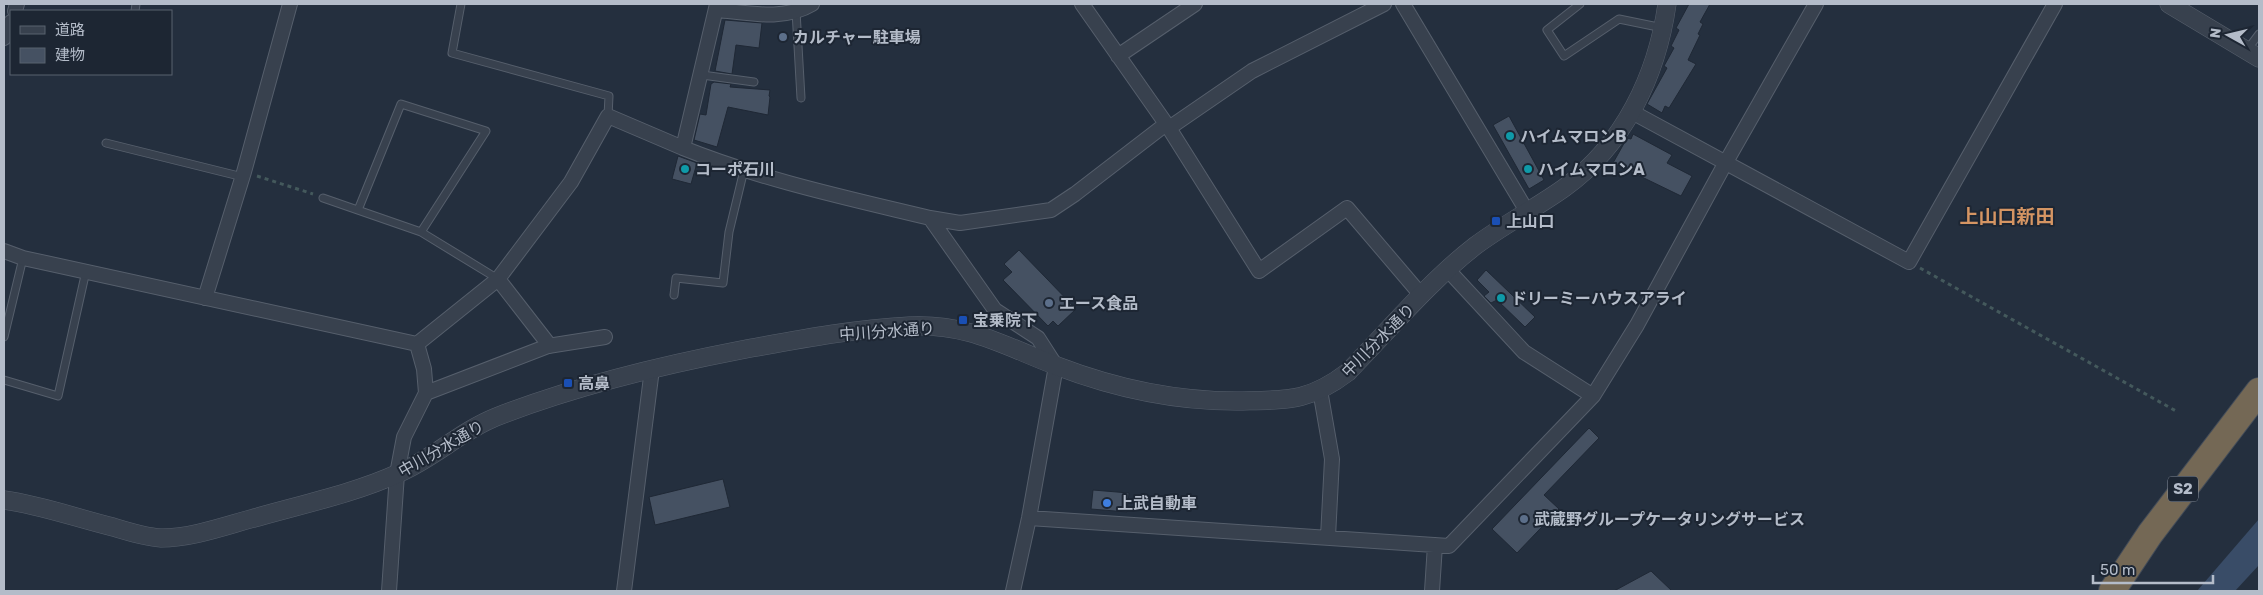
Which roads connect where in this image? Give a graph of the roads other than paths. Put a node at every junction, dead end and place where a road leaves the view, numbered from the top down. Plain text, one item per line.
1 (290, 4) edge
2 (461, 4) edge
3 (812, 4) edge
4 (1082, 4) edge
5 (1194, 4) edge
6 (1384, 4) edge
7 (1403, 4) edge
8 (1580, 4) edge
9 (1667, 4) edge
10 (1816, 4) edge
11 (2055, 4) edge
12 (2170, 4) edge
13 (718, 7) edge
14 (796, 11) junction
15 (10, 24) edge
16 (1664, 28) junction
17 (2259, 34) edge
18 (4, 38) edge
19 (2253, 54) edge
20 (1118, 56) junction
21 (702, 75) junction
22 (754, 82) dead end
23 (801, 98) dead end
24 (1632, 112) junction
25 (608, 116) junction
26 (1167, 126) junction
27 (106, 143) dead end
28 (683, 148) junction
29 (1726, 162) junction
30 (744, 170) junction
31 (243, 174) junction
32 (323, 198) road end
33 (358, 210) junction
34 (1528, 213) junction
35 (930, 218) junction
36 (421, 232) junction
37 (4, 251) edge
38 (23, 258) junction
39 (1448, 270) junction
40 (86, 271) junction
41 (498, 279) junction
42 (674, 295) dead end
43 (1422, 296) junction
44 (206, 298) junction
45 (4, 336) edge
46 (604, 337) dead end
47 (417, 344) junction
48 (550, 346) junction
49 (1056, 366) junction
50 (652, 369) junction
51 (4, 380) edge
52 (1320, 390) junction
53 (2259, 391) edge
54 (426, 393) junction
55 (1593, 396) junction
56 (2259, 418) edge
57 (398, 474) junction
58 (4, 500) edge
59 (1029, 518) junction
60 (1328, 537) junction
61 (1435, 545) junction
62 (390, 591) edge
63 (624, 591) edge
64 (1013, 591) edge
65 (1432, 591) edge
66 (2112, 591) edge
67 (2132, 591) edge

1 - 31 street
2 - 25 lane
3 - 14 street
4 - 20 street
5 - 20 street
6 - 26 street
7 - 34 street
8 - 16 lane
9 - 16 street, 中川分水通り
10 - 29 street
11 - 29 street
12 - 19 street
13 - 14 street
13 - 21 street
14 - 23 lane
15 - 18 street
16 - 24 street, 中川分水通り
17 - 19 lane
20 - 26 street
21 - 22 lane
21 - 28 street
24 - 29 street
24 - 34 street, 中川分水通り
25 - 28 street
25 - 41 street
26 - 35 street
26 - 43 street
27 - 31 lane
28 - 30 street
29 - 55 street
30 - 35 street
30 - 42 lane
31 - 44 street
32 - 33 lane
33 - 36 lane
33 - 36 lane
34 - 39 street, 中川分水通り
35 - 49 street
36 - 41 lane
37 - 38 street
38 - 40 street
38 - 45 lane
39 - 43 street, 中川分水通り
39 - 55 street
40 - 44 street
40 - 51 lane
41 - 47 street
41 - 48 street
43 - 52 street, 中川分水通り
44 - 47 street
46 - 48 street
47 - 54 street
48 - 54 street
49 - 50 street, 中川分水通り
49 - 52 street, 中川分水通り
49 - 59 street
50 - 57 street, 中川分水通り
50 - 63 street
52 - 60 street
53 - 66 highway, S2
54 - 57 street
55 - 61 street
56 - 67 highway, S2
57 - 58 street, 中川分水通り
57 - 62 street
59 - 60 street
59 - 64 street
60 - 61 street
61 - 65 street

